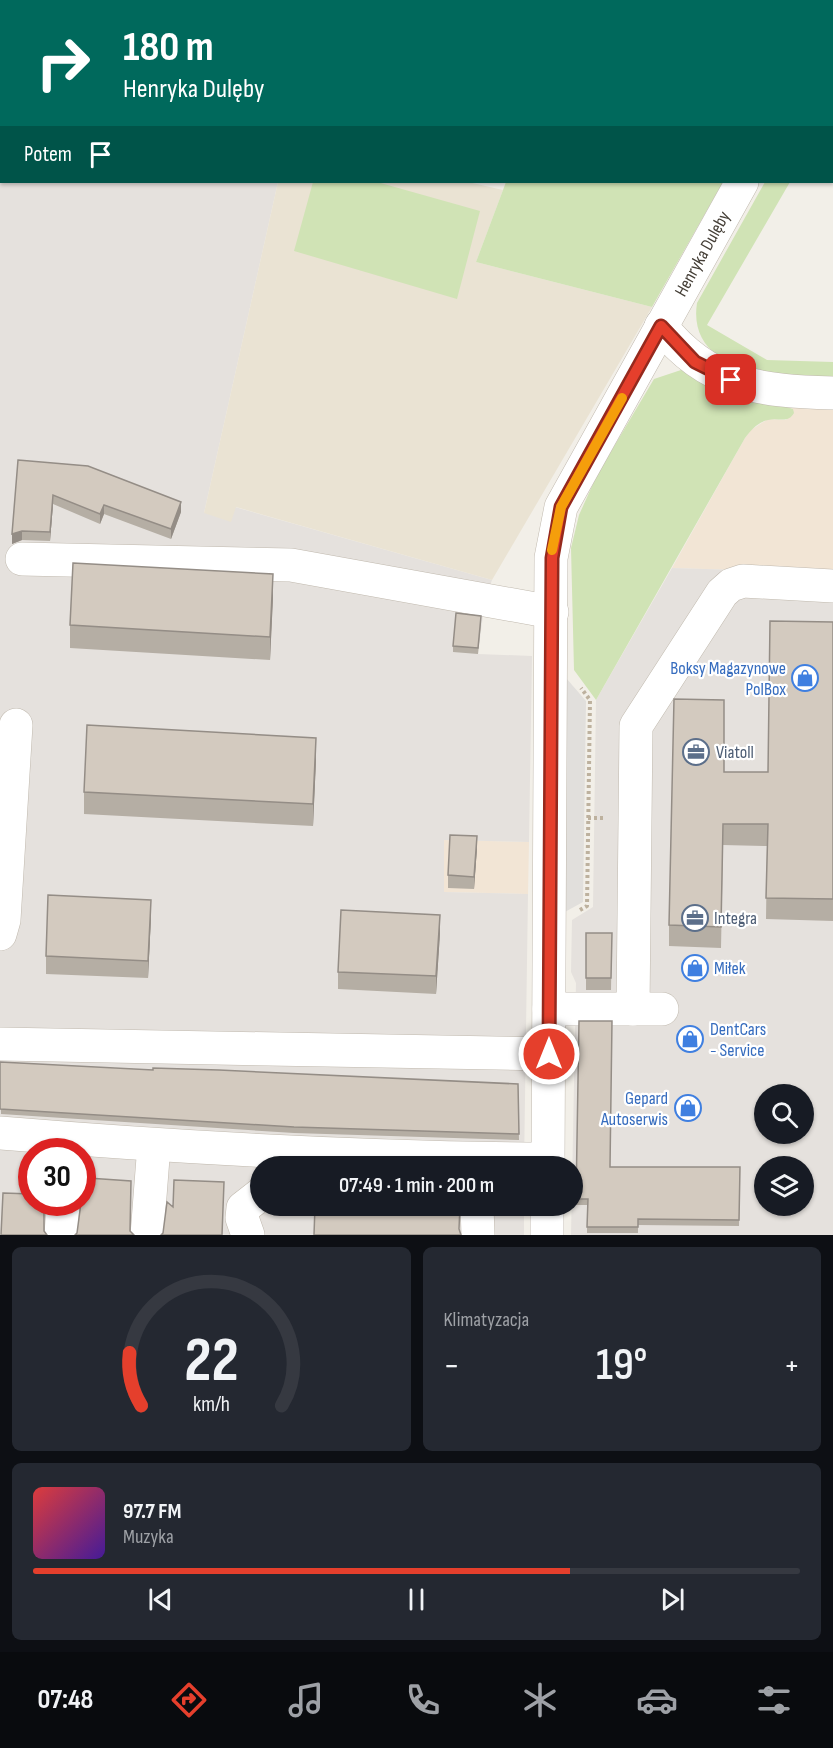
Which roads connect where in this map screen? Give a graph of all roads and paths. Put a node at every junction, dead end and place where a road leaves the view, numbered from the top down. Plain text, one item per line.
1 (741, 183) edge
2 (661, 326) junction
3 (833, 393) edge
4 (22, 559) dead end
5 (833, 586) edge
6 (552, 612) junction
7 (576, 681) dead end
8 (16, 725) dead end
9 (578, 911) dead end
10 (0, 934) edge
11 (549, 1009) junction
12 (0, 1044) edge
13 (549, 1054) junction
14 (0, 1133) edge
15 (28, 1138) edge
16 (154, 1144) junction
17 (96, 1145) edge
18 (310, 1156) edge
19 (548, 1156) edge
20 (250, 1203) edge
21 (62, 1216) edge
22 (477, 1216) edge
23 (547, 1216) edge
24 (61, 1235) edge
25 (147, 1235) edge
26 (248, 1235) edge
27 (478, 1235) edge
28 (546, 1235) edge

1 - 2 street, Henryka Dulęby
2 - 3 street
2 - 6 street, Henryka Dulęby
4 - 6 street
5 - 11 street
6 - 11 street, Henryka Dulęby
7 - 9 path
8 - 10 street
11 - 13 street, Henryka Dulęby
12 - 13 street
13 - 19 street, Henryka Dulęby
14 - 15 street
16 - 17 street
16 - 18 street
16 - 25 street
20 - 26 street
21 - 24 street
22 - 27 street
23 - 28 street

